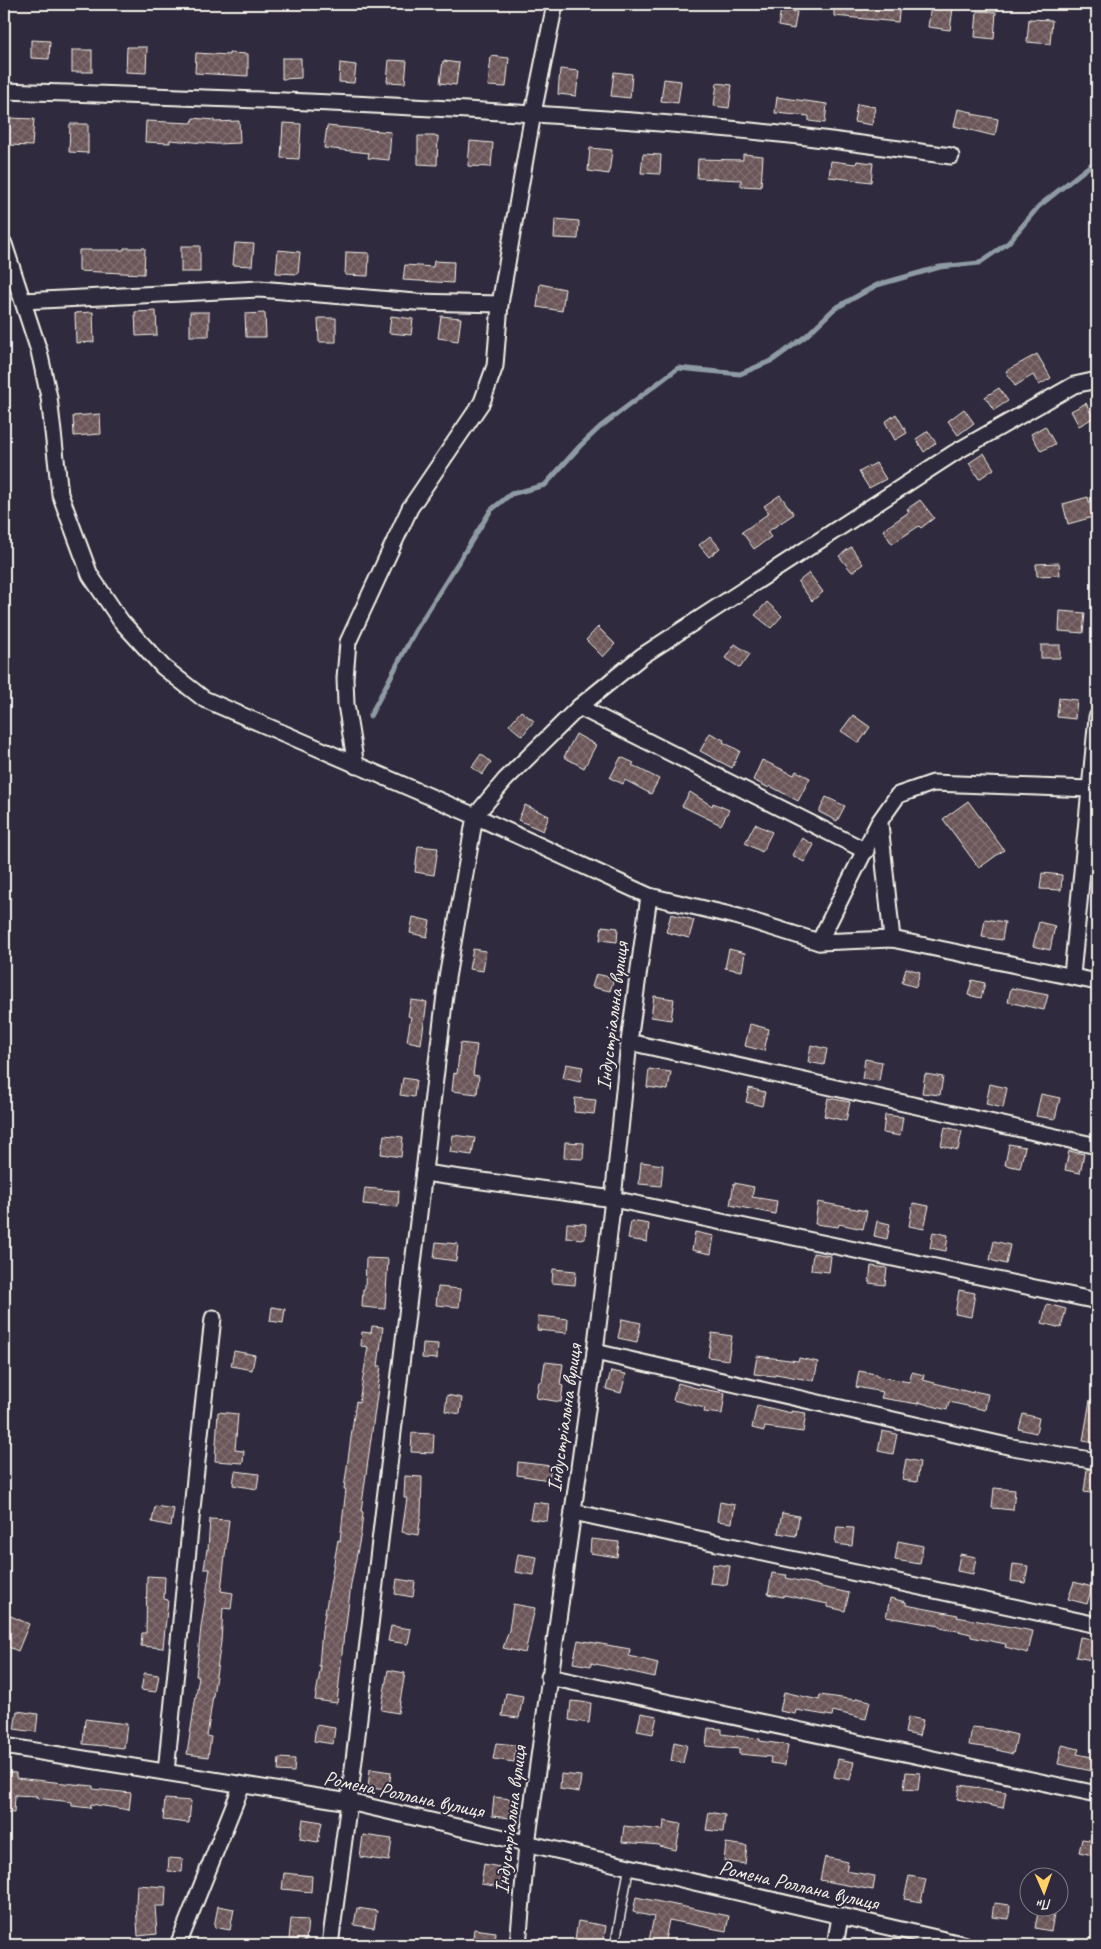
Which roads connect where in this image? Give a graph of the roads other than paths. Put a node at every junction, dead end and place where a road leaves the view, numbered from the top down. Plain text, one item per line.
1 (555, 4) edge
2 (4, 91) edge
3 (533, 114) junction
4 (951, 156) dead end
5 (4, 244) edge
6 (23, 301) junction
7 (500, 304) junction
8 (1097, 380) edge
9 (579, 707) junction
10 (1097, 716) edge
11 (356, 766) junction
12 (1090, 789) junction
13 (475, 816) junction
14 (880, 822) junction
15 (866, 851) junction
16 (649, 896) junction
17 (892, 939) junction
18 (819, 942) junction
19 (1072, 975) junction
20 (1097, 982) edge
21 (630, 1042) junction
22 (1097, 1146) edge
23 (424, 1173) junction
24 (613, 1199) junction
25 (1097, 1301) edge
26 (213, 1318) dead end
27 (595, 1352) junction
28 (1097, 1461) edge
29 (573, 1512) junction
30 (1097, 1625) edge
31 (549, 1677) junction
32 (4, 1746) edge
33 (166, 1772) junction
34 (242, 1786) junction
35 (1097, 1794) edge
36 (349, 1802) junction
37 (527, 1844) junction
38 (629, 1868) junction
39 (840, 1917) junction
40 (178, 1945) edge
41 (330, 1945) edge
42 (518, 1945) edge
43 (614, 1945) edge
44 (835, 1945) edge
45 (966, 1945) edge

1 - 3 street
2 - 3 street
3 - 4 street
3 - 7 street
5 - 6 street
6 - 7 street
6 - 11 street
7 - 11 street
8 - 9 street
9 - 13 street
9 - 15 street
10 - 12 street
11 - 13 street
12 - 14 street
12 - 19 street
13 - 16 street
13 - 23 street
14 - 15 street
14 - 17 street
15 - 18 street
16 - 18 street
16 - 21 street, Індустріальна вулиця
17 - 18 street
17 - 19 street
19 - 20 street
21 - 22 street
21 - 24 street, Індустріальна вулиця
23 - 24 street
23 - 36 street
24 - 25 street
24 - 27 street, Індустріальна вулиця
26 - 33 street
27 - 28 street
27 - 29 street, Індустріальна вулиця
29 - 30 street
29 - 31 street, Індустріальна вулиця
31 - 35 street
31 - 37 street, Індустріальна вулиця
32 - 33 street, Ромена Роллана вулиця
33 - 34 street, Ромена Роллана вулиця
34 - 36 street, Ромена Роллана вулиця
34 - 40 street
36 - 37 street, Ромена Роллана вулиця
36 - 41 street
37 - 38 street, Ромена Роллана вулиця
37 - 42 street, Індустріальна вулиця
38 - 39 street, Ромена Роллана вулиця
38 - 43 lane
39 - 44 street
39 - 45 street, Ромена Роллана вулиця

